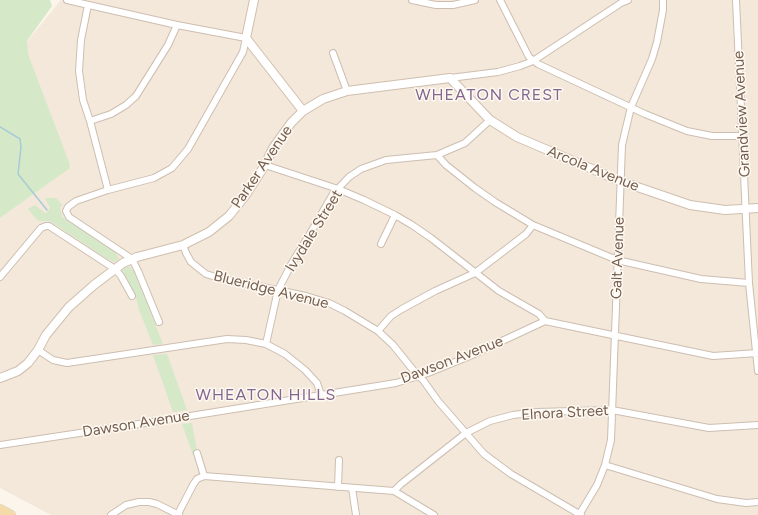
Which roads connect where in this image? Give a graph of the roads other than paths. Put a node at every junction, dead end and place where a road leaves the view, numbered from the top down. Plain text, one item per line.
1 (67, 0) edge
2 (254, 0) edge
3 (412, 0) edge
4 (475, 0) edge
5 (500, 0) edge
6 (628, 0) edge
7 (664, 0) edge
8 (736, 0) edge
9 (88, 5) junction
10 (177, 24) junction
11 (246, 38) junction
12 (333, 53) dead end
13 (533, 61) junction
14 (450, 78) junction
15 (347, 91) junction
16 (631, 107) junction
17 (302, 112) junction
18 (490, 120) junction
19 (90, 122) junction
20 (743, 136) junction
21 (437, 155) junction
22 (264, 165) junction
23 (620, 181) junction
24 (338, 189) junction
25 (108, 190) junction
26 (758, 208) edge
27 (747, 209) junction
28 (395, 215) junction
29 (533, 225) junction
30 (381, 244) dead end
31 (183, 245) junction
32 (132, 259) junction
33 (617, 260) junction
34 (115, 269) junction
35 (475, 273) junction
36 (0, 277) edge
37 (750, 283) junction
38 (278, 290) junction
39 (132, 296) dead end
40 (546, 321) junction
41 (159, 322) dead end
42 (378, 331) junction
43 (615, 335) junction
44 (266, 344) junction
45 (38, 350) junction
46 (757, 353) edge
47 (758, 371) edge
48 (418, 376) junction
49 (0, 378) edge
50 (321, 395) junction
51 (612, 410) junction
52 (758, 425) edge
53 (466, 433) junction
54 (0, 445) edge
55 (197, 454) dead end
56 (339, 460) dead end
57 (605, 465) junction
58 (204, 476) junction
59 (338, 487) junction
60 (352, 488) junction
61 (394, 490) junction
62 (758, 502) edge
63 (0, 509) edge
64 (11, 515) edge
65 (111, 515) edge
66 (178, 515) edge
67 (356, 515) edge
68 (434, 515) edge
69 (580, 515) edge

1 - 9 street
2 - 11 street
3 - 4 street
5 - 13 street
6 - 13 street, Parker Avenue
7 - 16 street, Galt Avenue
8 - 20 street, Grandview Avenue
9 - 10 street
9 - 19 street
10 - 11 street
10 - 19 street
11 - 17 street
11 - 25 street
12 - 15 street
13 - 14 street, Parker Avenue
13 - 16 street
14 - 15 street, Parker Avenue
14 - 18 street, Arcola Avenue
15 - 17 street, Parker Avenue
16 - 20 street
16 - 23 street, Galt Avenue
17 - 22 street, Parker Avenue
18 - 21 street, Ivydale Street
18 - 23 street, Arcola Avenue
19 - 25 street
20 - 27 street, Grandview Avenue
21 - 24 street, Ivydale Street
21 - 29 street
22 - 24 street
22 - 31 street, Parker Avenue
23 - 27 street, Arcola Avenue
23 - 33 street, Galt Avenue
24 - 28 street
24 - 38 street, Ivydale Street
25 - 32 street
26 - 27 street, Arcola Avenue
27 - 37 street, Grandview Avenue
28 - 30 street
28 - 35 street
29 - 33 street
29 - 35 street
31 - 32 street, Parker Avenue
31 - 38 street, Blueridge Avenue
32 - 34 street, Parker Avenue
32 - 41 street
33 - 37 street
33 - 43 street, Galt Avenue
34 - 36 street
34 - 39 street
34 - 45 street, Parker Avenue
35 - 40 street
35 - 42 street
37 - 46 street, Grandview Avenue
38 - 42 street, Blueridge Avenue
38 - 44 street, Ivydale Street
40 - 43 street
40 - 48 street, Dawson Avenue
42 - 48 street, Blueridge Avenue
43 - 46 street
43 - 51 street, Galt Avenue
44 - 45 street
44 - 50 street
45 - 49 street, Parker Avenue
46 - 47 street, Grandview Avenue
48 - 50 street, Dawson Avenue
48 - 53 street, Blueridge Avenue
50 - 54 street, Dawson Avenue
51 - 52 street, Elnora Street
51 - 53 street, Elnora Street
51 - 57 street, Galt Avenue
53 - 61 street, Elnora Street
53 - 69 street, Blueridge Avenue
55 - 58 street
56 - 59 street
57 - 62 street
57 - 69 street, Galt Avenue
58 - 59 street
58 - 66 street
59 - 60 street
60 - 61 street
60 - 67 street
61 - 68 street
63 - 64 main road
65 - 66 street

